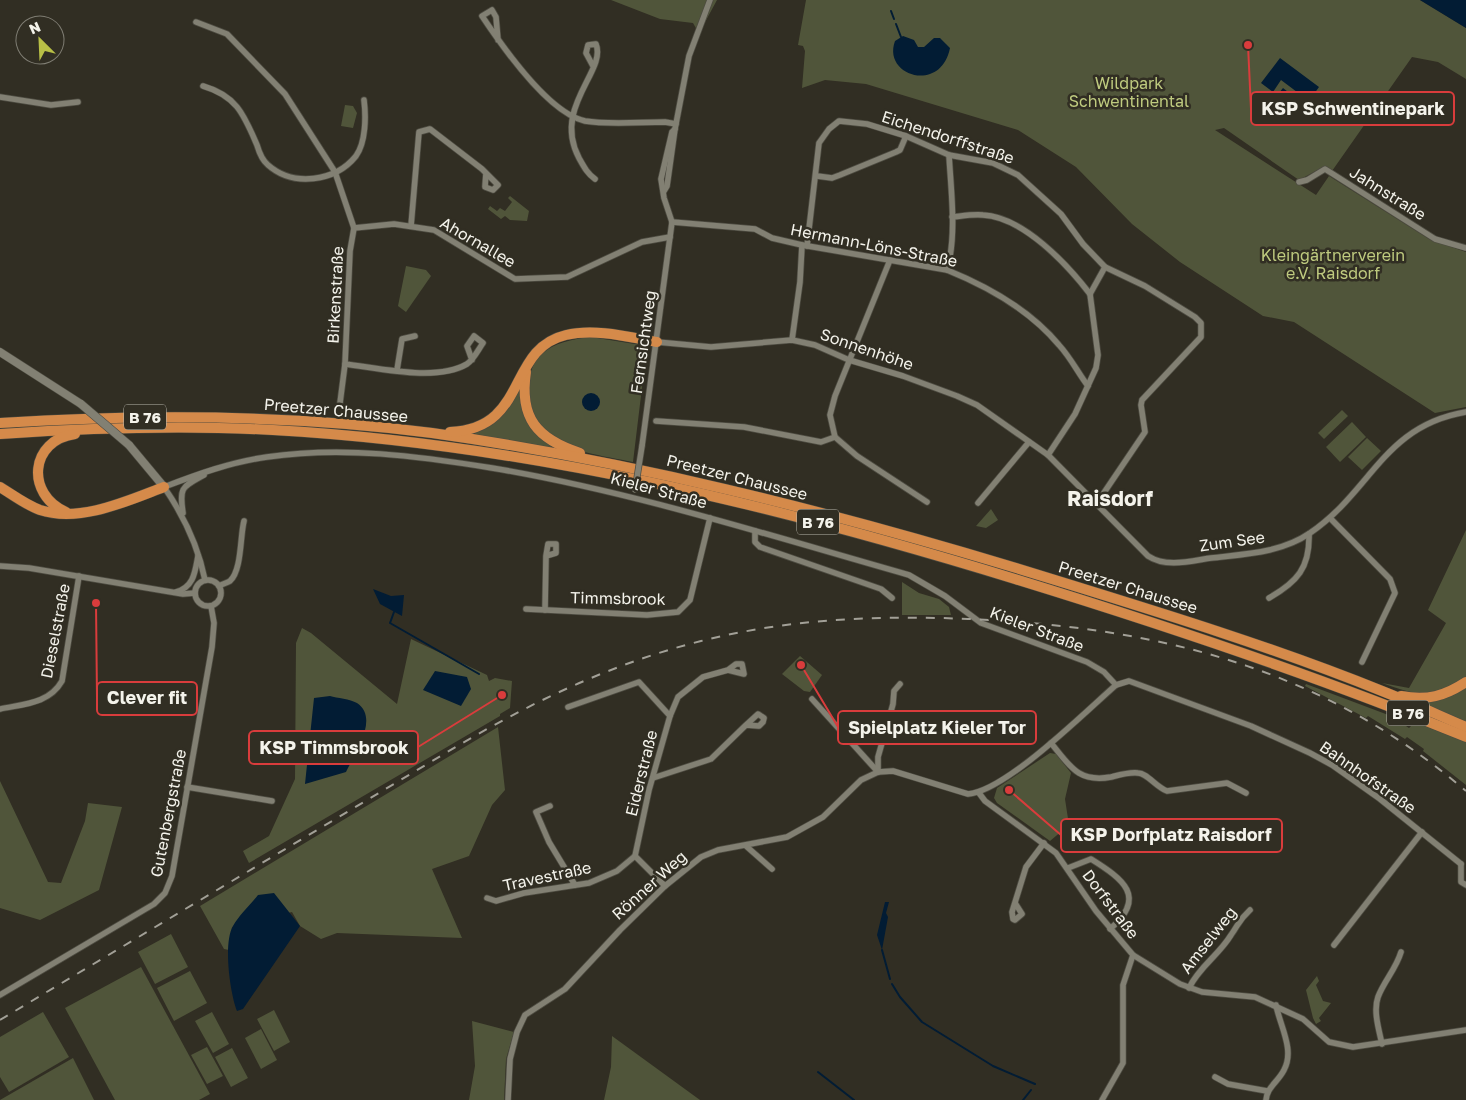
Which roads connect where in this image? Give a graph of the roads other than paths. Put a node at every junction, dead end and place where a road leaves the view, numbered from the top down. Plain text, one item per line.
1 (710, 0) edge
2 (196, 22) dead end
3 (498, 40) junction
4 (592, 66) dead end
5 (203, 86) dead end
6 (0, 97) edge
7 (364, 100) dead end
8 (78, 102) dead end
9 (571, 116) junction
10 (675, 127) junction
11 (906, 136) junction
12 (949, 155) junction
13 (335, 172) junction
14 (486, 173) dead end
15 (816, 176) junction
16 (595, 179) dead end
17 (1299, 182) dead end
18 (952, 217) junction
19 (672, 222) junction
20 (411, 226) junction
21 (354, 228) junction
22 (670, 237) junction
23 (804, 246) junction
24 (1466, 248) edge
25 (890, 260) junction
26 (1105, 267) junction
27 (947, 270) junction
28 (1090, 294) junction
29 (415, 336) dead end
30 (792, 340) junction
31 (658, 342) junction
32 (0, 352) edge
33 (472, 360) dead end
34 (849, 360) junction
35 (344, 364) junction
36 (526, 369) junction
37 (397, 370) junction
38 (1088, 386) junction
39 (340, 403) dead end
40 (1466, 412) edge
41 (656, 422) dead end
42 (0, 423) edge
43 (98, 428) junction
44 (431, 433) junction
45 (0, 434) edge
46 (835, 437) junction
47 (1029, 442) junction
48 (1048, 455) junction
49 (589, 459) junction
50 (221, 466) junction
51 (0, 487) edge
52 (164, 487) junction
53 (634, 497) junction
54 (927, 502) dead end
55 (978, 503) dead end
56 (1097, 503) junction
57 (69, 514) junction
58 (183, 516) junction
59 (710, 518) junction
60 (1330, 518) junction
61 (244, 521) dead end
62 (755, 532) junction
63 (1309, 534) junction
64 (199, 554) junction
65 (546, 556) dead end
66 (0, 566) edge
67 (79, 576) junction
68 (206, 580) junction
69 (219, 586) junction
70 (172, 592) junction
71 (195, 593) junction
72 (892, 598) dead end
73 (1269, 598) dead end
74 (211, 606) junction
75 (526, 609) dead end
76 (545, 610) junction
77 (1362, 662) dead end
78 (728, 670) dead end
79 (1466, 682) edge
80 (900, 684) dead end
81 (1116, 685) junction
82 (1386, 692) junction
83 (812, 699) dead end
84 (568, 707) dead end
85 (0, 709) edge
86 (670, 716) junction
87 (746, 725) dead end
88 (1466, 727) edge
89 (1466, 737) edge
90 (1051, 743) junction
91 (878, 772) junction
92 (653, 778) junction
93 (187, 787) junction
94 (1246, 792) dead end
95 (979, 793) junction
96 (272, 801) dead end
97 (550, 806) dead end
98 (1422, 832) junction
99 (1044, 843) junction
100 (746, 846) junction
101 (635, 856) junction
102 (1463, 864) edge
103 (1068, 868) junction
104 (772, 870) dead end
105 (576, 885) junction
106 (1466, 885) edge
107 (665, 886) junction
108 (487, 898) dead end
109 (1015, 903) dead end
110 (1250, 910) dead end
111 (1110, 929) junction
112 (1334, 945) dead end
113 (1401, 952) dead end
114 (1133, 955) junction
115 (1189, 988) junction
116 (0, 995) edge
117 (1276, 1005) junction
118 (1466, 1030) edge
119 (1382, 1044) junction
120 (1215, 1077) dead end
121 (1267, 1091) junction
122 (508, 1100) edge
123 (1102, 1100) edge
124 (1266, 1100) edge

1 - 10 street, Fernsichtweg
2 - 13 street
3 - 3 street
3 - 9 street
4 - 9 street
5 - 13 street
6 - 8 street
7 - 13 street
9 - 10 street
9 - 16 street
10 - 19 street, Fernsichtweg
11 - 12 street, Eichendorffstraße
11 - 15 street
11 - 15 street, Eichendorffstraße
12 - 18 street
12 - 26 street, Eichendorffstraße
13 - 21 street
14 - 20 street
15 - 23 street, Eichendorffstraße
17 - 24 street, Jahnstraße
18 - 27 street
18 - 28 street
19 - 22 street, Fernsichtweg
19 - 23 street, Hermann-Löns-Straße
20 - 21 street, Ahornallee
20 - 22 street, Ahornallee
21 - 35 street, Birkenstraße
22 - 31 street, Fernsichtweg
23 - 25 street, Hermann-Löns-Straße
23 - 30 street, Eichendorffstraße
25 - 27 street, Hermann-Löns-Straße
25 - 34 street
26 - 28 street
26 - 56 street, Eichendorffstraße
27 - 38 street, Hermann-Löns-Straße
28 - 38 street
29 - 37 street
30 - 31 street, Sonnenhöhe
30 - 34 street, Sonnenhöhe
31 - 36 highway, B 76
31 - 53 street, Fernsichtweg, bridge
32 - 52 street, bridge
33 - 37 street, Birkenstraße
34 - 46 street
34 - 47 street, Sonnenhöhe
35 - 37 street, Birkenstraße
35 - 39 street, Birkenstraße
36 - 44 highway, B 76
36 - 49 highway, B 76
38 - 48 street
40 - 60 street, Zum See
41 - 46 street
42 - 44 highway, Preetzer Chaussee / B 76
43 - 45 highway, Preetzer Chaussee / B 76
43 - 57 highway, B 76
43 - 89 highway, Preetzer Chaussee / B 76
44 - 49 highway, Preetzer Chaussee / B 76
46 - 54 street
47 - 48 street, Sonnenhöhe
47 - 55 street
48 - 56 street, Zum See
49 - 82 highway, Preetzer Chaussee / B 76
50 - 52 street, Kieler Straße
50 - 53 street, Kieler Straße
50 - 58 street
51 - 57 highway
52 - 57 highway
52 - 58 street
53 - 59 street, Kieler Straße
56 - 63 street, Zum See
58 - 64 street
59 - 62 street, Kieler Straße
59 - 76 street, Timmsbrook
60 - 63 street, Zum See
60 - 77 street
61 - 69 street
62 - 72 street
62 - 81 street, Kieler Straße
63 - 73 street
64 - 68 street
64 - 70 street
65 - 76 street
66 - 67 street
67 - 70 street
67 - 85 street, Dieselstraße
68 - 69 street
68 - 71 street
69 - 74 street
70 - 71 street
71 - 74 street
74 - 93 street, Gutenbergstraße
75 - 76 street, Timmsbrook
78 - 86 street
79 - 82 highway, B 76
80 - 91 street
81 - 90 street
81 - 98 street, Bahnhofstraße
82 - 88 highway, Preetzer Chaussee / B 76
83 - 91 street
84 - 86 street, Eiderstraße
86 - 92 street, Eiderstraße
87 - 92 street
90 - 94 street
90 - 95 street
91 - 95 street
91 - 100 street, Rönner Weg
92 - 101 street, Eiderstraße
93 - 96 street
93 - 116 street, Gutenbergstraße
95 - 99 street, Dorfstraße
97 - 105 street
98 - 102 street, Bahnhofstraße
98 - 112 street
99 - 103 street, Dorfstraße
99 - 109 street
100 - 104 street
100 - 107 street, Rönner Weg
101 - 105 street, Travestraße
101 - 107 street
102 - 106 street, Bahnhofstraße
103 - 111 street, Dorfstraße
103 - 111 street
105 - 108 street, Travestraße
107 - 122 street, Rönner Weg
110 - 115 street, Amselweg
111 - 114 street, Dorfstraße
113 - 119 street
114 - 115 street, Dorfstraße
114 - 123 street
115 - 117 street, Dorfstraße
117 - 119 street, Dorfstraße
117 - 121 street
118 - 119 street, Dorfstraße
120 - 121 street
121 - 124 street

